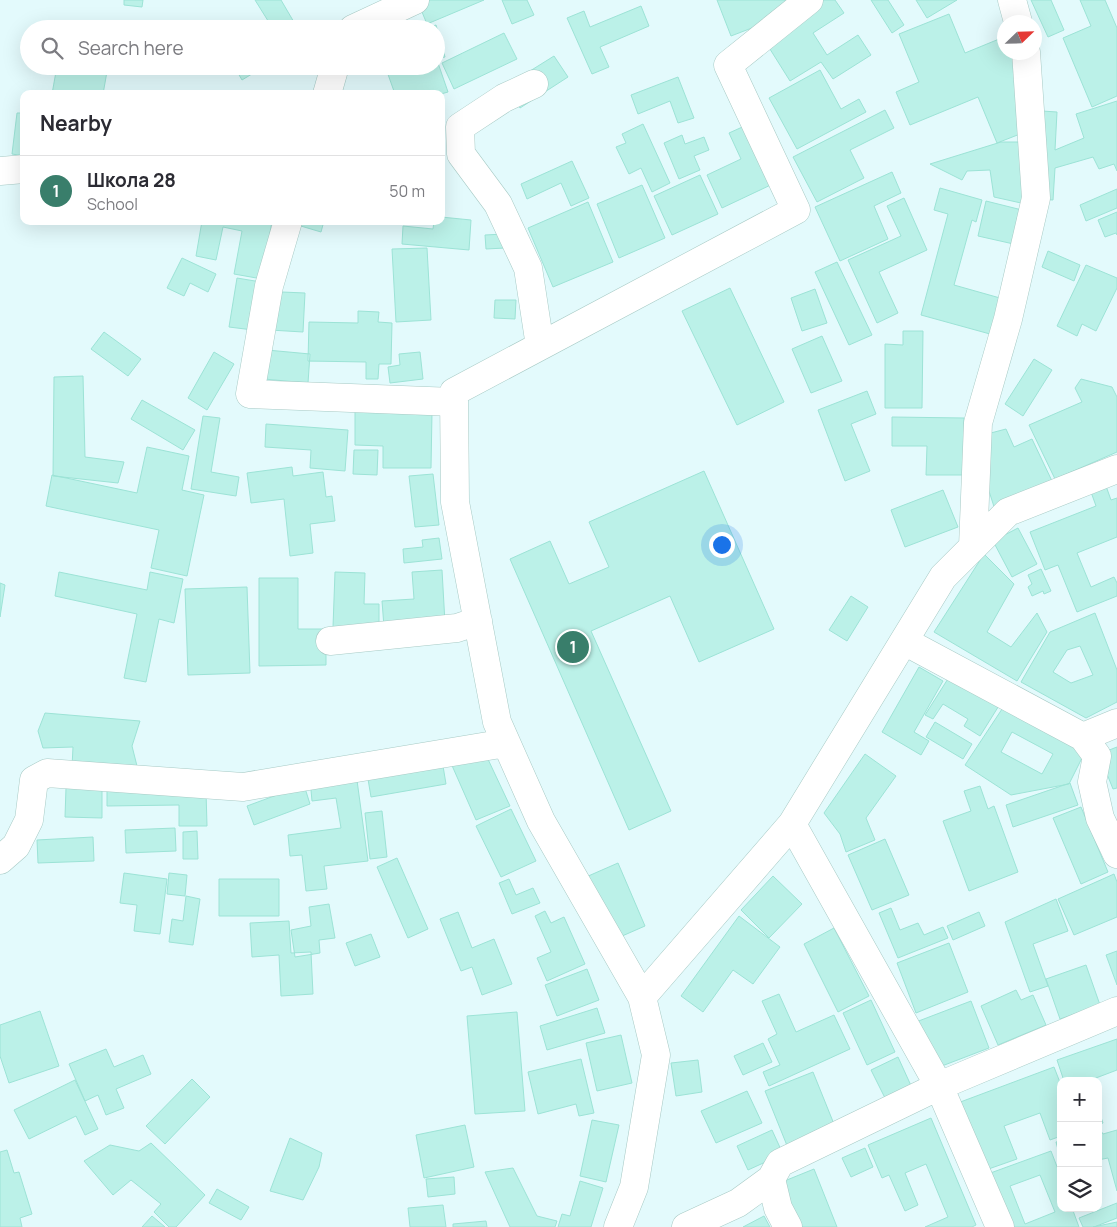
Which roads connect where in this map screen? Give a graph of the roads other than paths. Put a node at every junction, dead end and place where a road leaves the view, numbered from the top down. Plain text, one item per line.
1 (415, 0) edge
2 (809, 0) edge
3 (1012, 0) edge
4 (1016, 15) edge
5 (372, 20) edge
6 (1027, 60) edge
7 (332, 75) edge
8 (534, 84) dead end
9 (327, 90) edge
10 (20, 169) edge
11 (0, 171) edge
12 (287, 225) edge
13 (540, 346) junction
14 (454, 402) junction
15 (1117, 469) edge
16 (974, 547) junction
17 (478, 621) junction
18 (330, 641) dead end
19 (904, 641) junction
20 (1117, 723) edge
21 (1083, 737) junction
22 (506, 743) junction
23 (792, 824) junction
24 (1117, 854) edge
25 (0, 860) edge
26 (642, 997) junction
27 (1117, 1011) edge
28 (939, 1086) junction
29 (771, 1179) junction
30 (618, 1227) edge
31 (686, 1227) edge
32 (788, 1227) edge
33 (1000, 1227) edge

1 - 5 street
2 - 13 street
3 - 4 street
6 - 16 street
7 - 9 street
8 - 13 street
10 - 11 street
12 - 14 street
13 - 14 street
14 - 17 street
15 - 16 street
16 - 19 street
17 - 18 street
17 - 22 street
19 - 21 street
19 - 23 street
20 - 21 street
21 - 24 street
22 - 25 street
22 - 26 street
23 - 26 street
23 - 28 street
26 - 30 street
27 - 28 street
28 - 29 street
28 - 33 street
29 - 31 street
29 - 32 street

